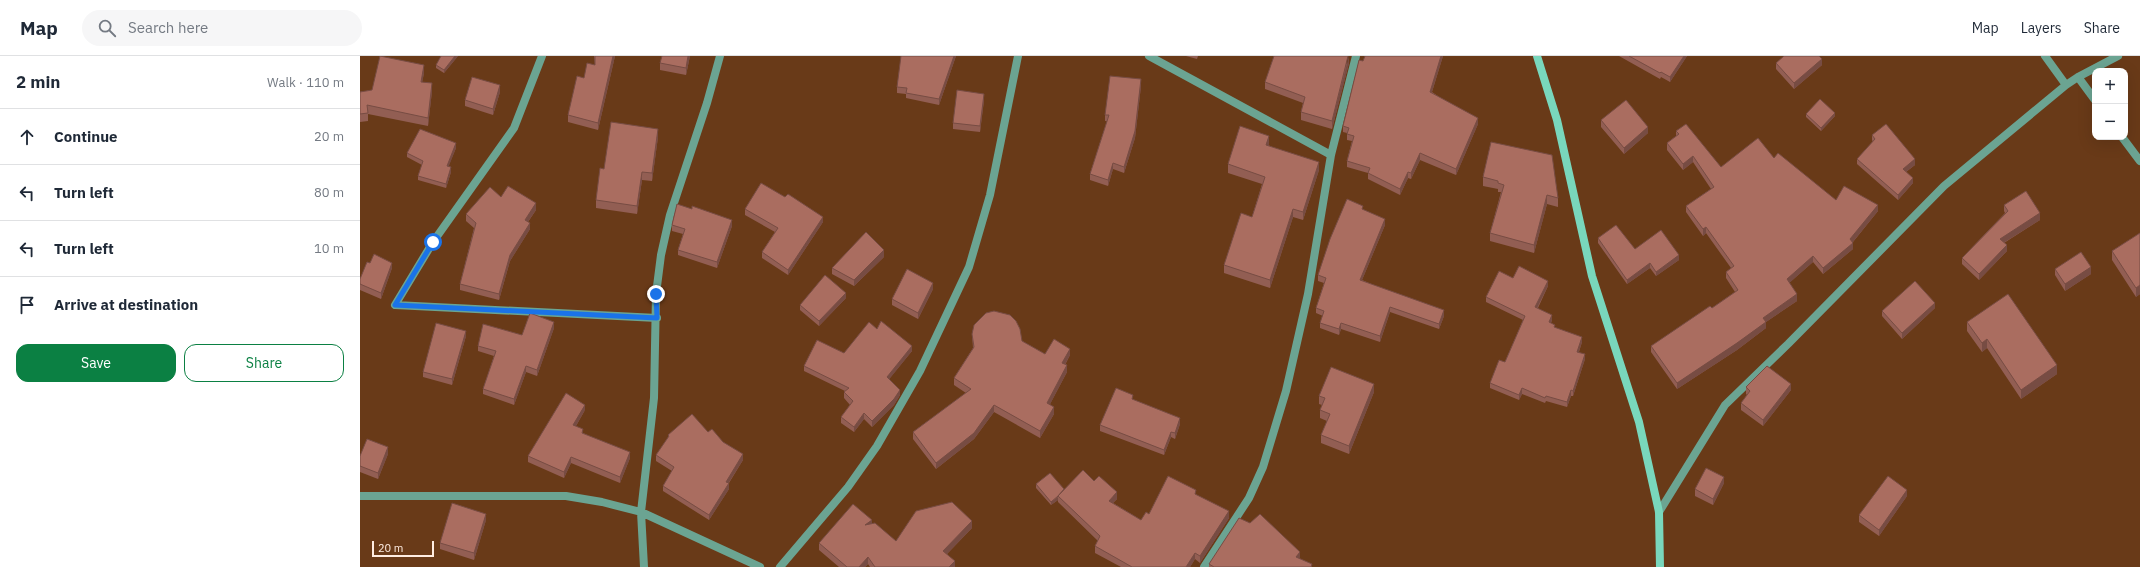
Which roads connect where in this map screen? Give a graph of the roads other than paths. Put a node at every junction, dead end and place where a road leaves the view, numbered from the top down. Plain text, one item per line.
1 (542, 56) edge
2 (720, 56) edge
3 (1018, 56) edge
4 (1149, 56) edge
5 (1356, 56) edge
6 (1537, 56) edge
7 (2045, 56) edge
8 (2118, 56) edge
9 (2078, 77) junction
10 (2066, 85) junction
11 (2092, 96) edge
12 (2124, 140) edge
13 (1331, 155) junction
14 (2140, 161) edge
15 (657, 318) junction
16 (360, 496) edge
17 (642, 512) junction
18 (1659, 512) junction
19 (644, 567) edge
20 (760, 567) edge
21 (780, 567) edge
22 (1204, 567) edge
23 (1660, 567) edge

1 - 15 street
2 - 15 street
3 - 21 street
4 - 13 street
5 - 13 street
6 - 18 main road
7 - 10 street
8 - 9 street
9 - 10 street
9 - 11 street
10 - 18 street
12 - 14 street
13 - 22 street
15 - 17 street
16 - 17 street
17 - 19 street
17 - 20 street
18 - 23 main road

